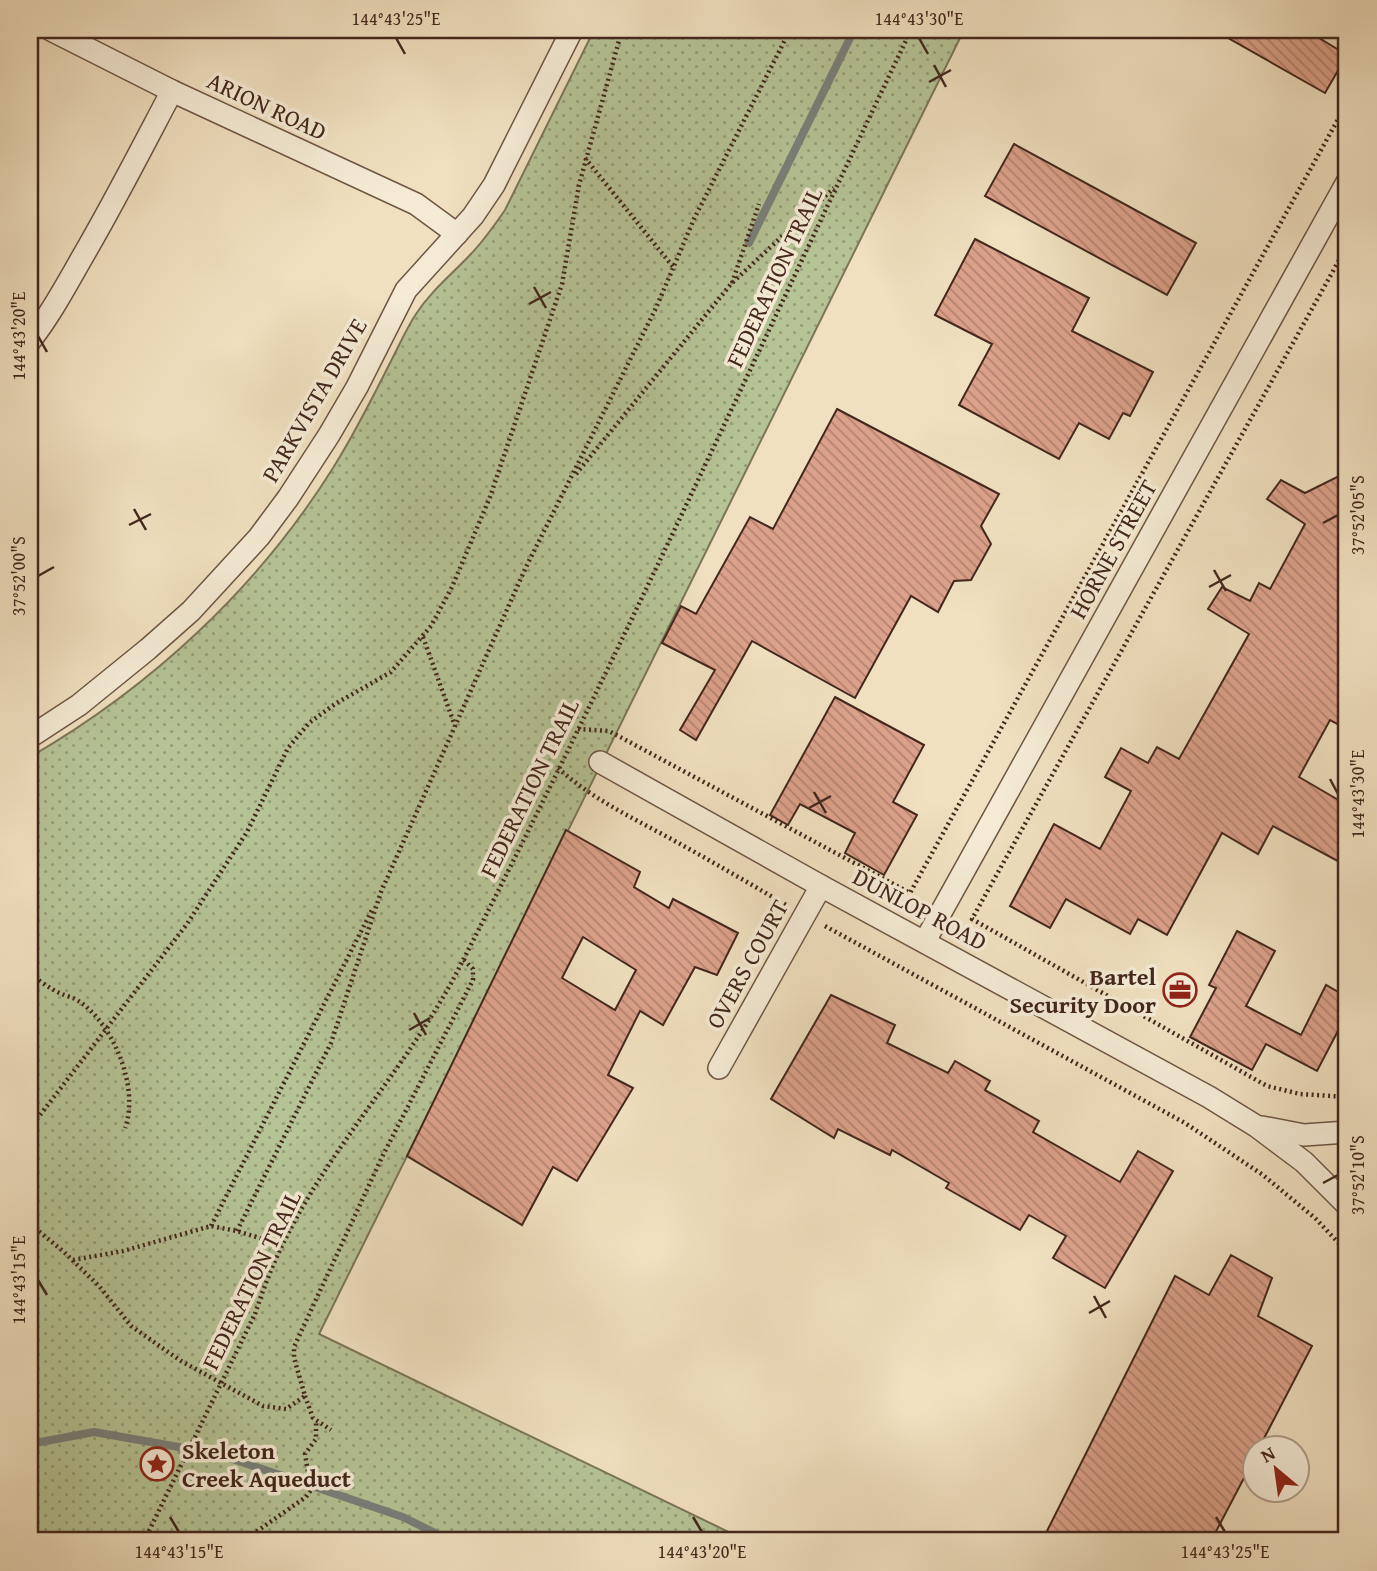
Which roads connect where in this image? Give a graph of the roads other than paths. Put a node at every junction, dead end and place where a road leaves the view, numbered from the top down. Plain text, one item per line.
1 (51, 30) edge
2 (572, 30) edge
3 (172, 91) junction
4 (1347, 182) edge
5 (457, 234) junction
6 (30, 341) edge
7 (30, 737) edge
8 (600, 762) dead end
9 (821, 886) junction
10 (925, 941) junction
11 (719, 1068) dead end
12 (1256, 1126) junction
13 (1347, 1132) edge
14 (1347, 1205) edge

1 - 3 street, ARION ROAD
2 - 5 street, PARKVISTA DRIVE
3 - 5 street, ARION ROAD
3 - 6 street
4 - 10 street, HORNE STREET
5 - 7 street, PARKVISTA DRIVE
8 - 9 street, DUNLOP ROAD
9 - 10 street, DUNLOP ROAD
9 - 11 street, OVERS COURT
10 - 12 street, DUNLOP ROAD
12 - 13 street
12 - 14 street, DUNLOP ROAD

